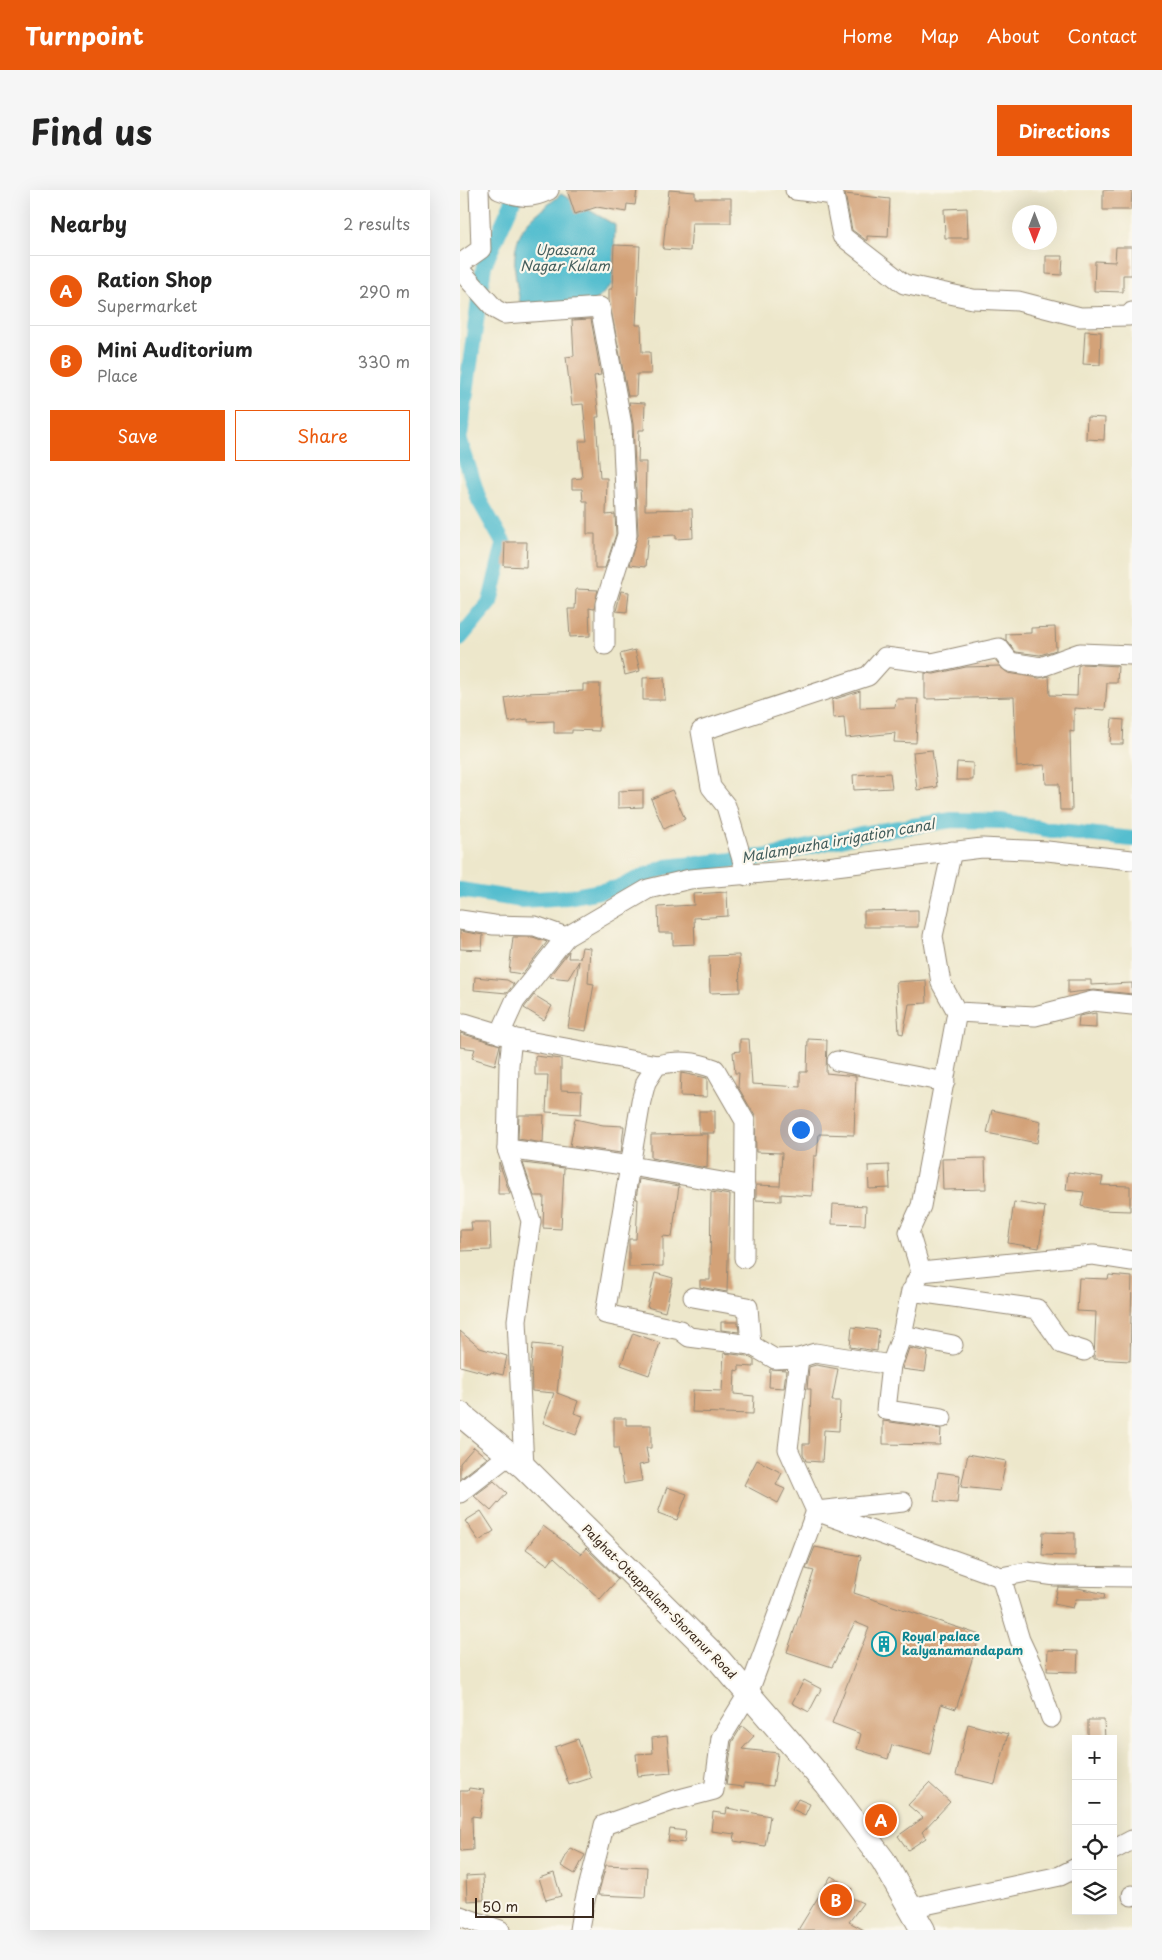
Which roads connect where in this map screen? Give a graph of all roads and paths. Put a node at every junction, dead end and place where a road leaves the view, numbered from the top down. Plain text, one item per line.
1 (479, 190) edge
2 (499, 190) edge
3 (549, 190) edge
4 (795, 190) edge
5 (460, 264) edge
6 (460, 270) edge
7 (1132, 312) edge
8 (605, 645) dead end
9 (1132, 655) edge
10 (952, 851) junction
11 (1132, 860) edge
12 (744, 868) junction
13 (460, 920) edge
14 (566, 937) junction
15 (1132, 1005) edge
16 (957, 1012) junction
17 (465, 1023) dead end
18 (506, 1036) junction
19 (837, 1061) dead end
20 (657, 1065) junction
21 (945, 1082) junction
22 (507, 1149) junction
23 (631, 1166) junction
24 (745, 1186) junction
25 (744, 1258) dead end
26 (1132, 1261) edge
27 (921, 1272) junction
28 (911, 1291) junction
29 (693, 1297) dead end
30 (902, 1334) junction
31 (751, 1345) junction
32 (953, 1345) dead end
33 (1084, 1350) dead end
34 (799, 1358) junction
35 (891, 1365) junction
36 (460, 1414) edge
37 (942, 1418) dead end
38 (516, 1461) junction
39 (460, 1493) edge
40 (903, 1502) dead end
41 (816, 1511) junction
42 (1001, 1577) junction
43 (1132, 1577) edge
44 (748, 1694) junction
45 (1051, 1718) dead end
46 (1132, 1840) edge
47 (1117, 1848) edge
48 (1072, 1870) edge
49 (911, 1908) junction
50 (460, 1916) edge
51 (500, 1930) edge
52 (579, 1930) edge
53 (923, 1930) edge

1 - 5 street
2 - 3 street
4 - 7 street
6 - 8 street
9 - 12 street
10 - 11 street
10 - 12 street
10 - 16 street
12 - 14 street
13 - 14 street
14 - 18 street
15 - 16 street
16 - 21 street
17 - 18 street
18 - 20 street
18 - 22 street
19 - 21 street
20 - 23 street
20 - 24 street
21 - 27 street
22 - 23 street
22 - 38 street
23 - 24 street
23 - 31 street
24 - 25 street
26 - 27 street
27 - 28 street
28 - 30 street
28 - 33 street
29 - 31 street
30 - 32 street
30 - 35 street
31 - 34 street
34 - 35 street
34 - 41 street
35 - 37 street
36 - 38 main road, Palghat-Ottappalam-Shoranur Road
38 - 39 street
38 - 44 main road, Palghat-Ottappalam-Shoranur Road
40 - 41 street
41 - 42 street
41 - 44 street
42 - 43 street
42 - 45 street
44 - 49 main road, Palghat-Ottappalam-Shoranur Road
44 - 52 street
46 - 47 street
48 - 49 street
49 - 53 main road, Palghat-Ottappalam-Shoranur Road
50 - 51 street

